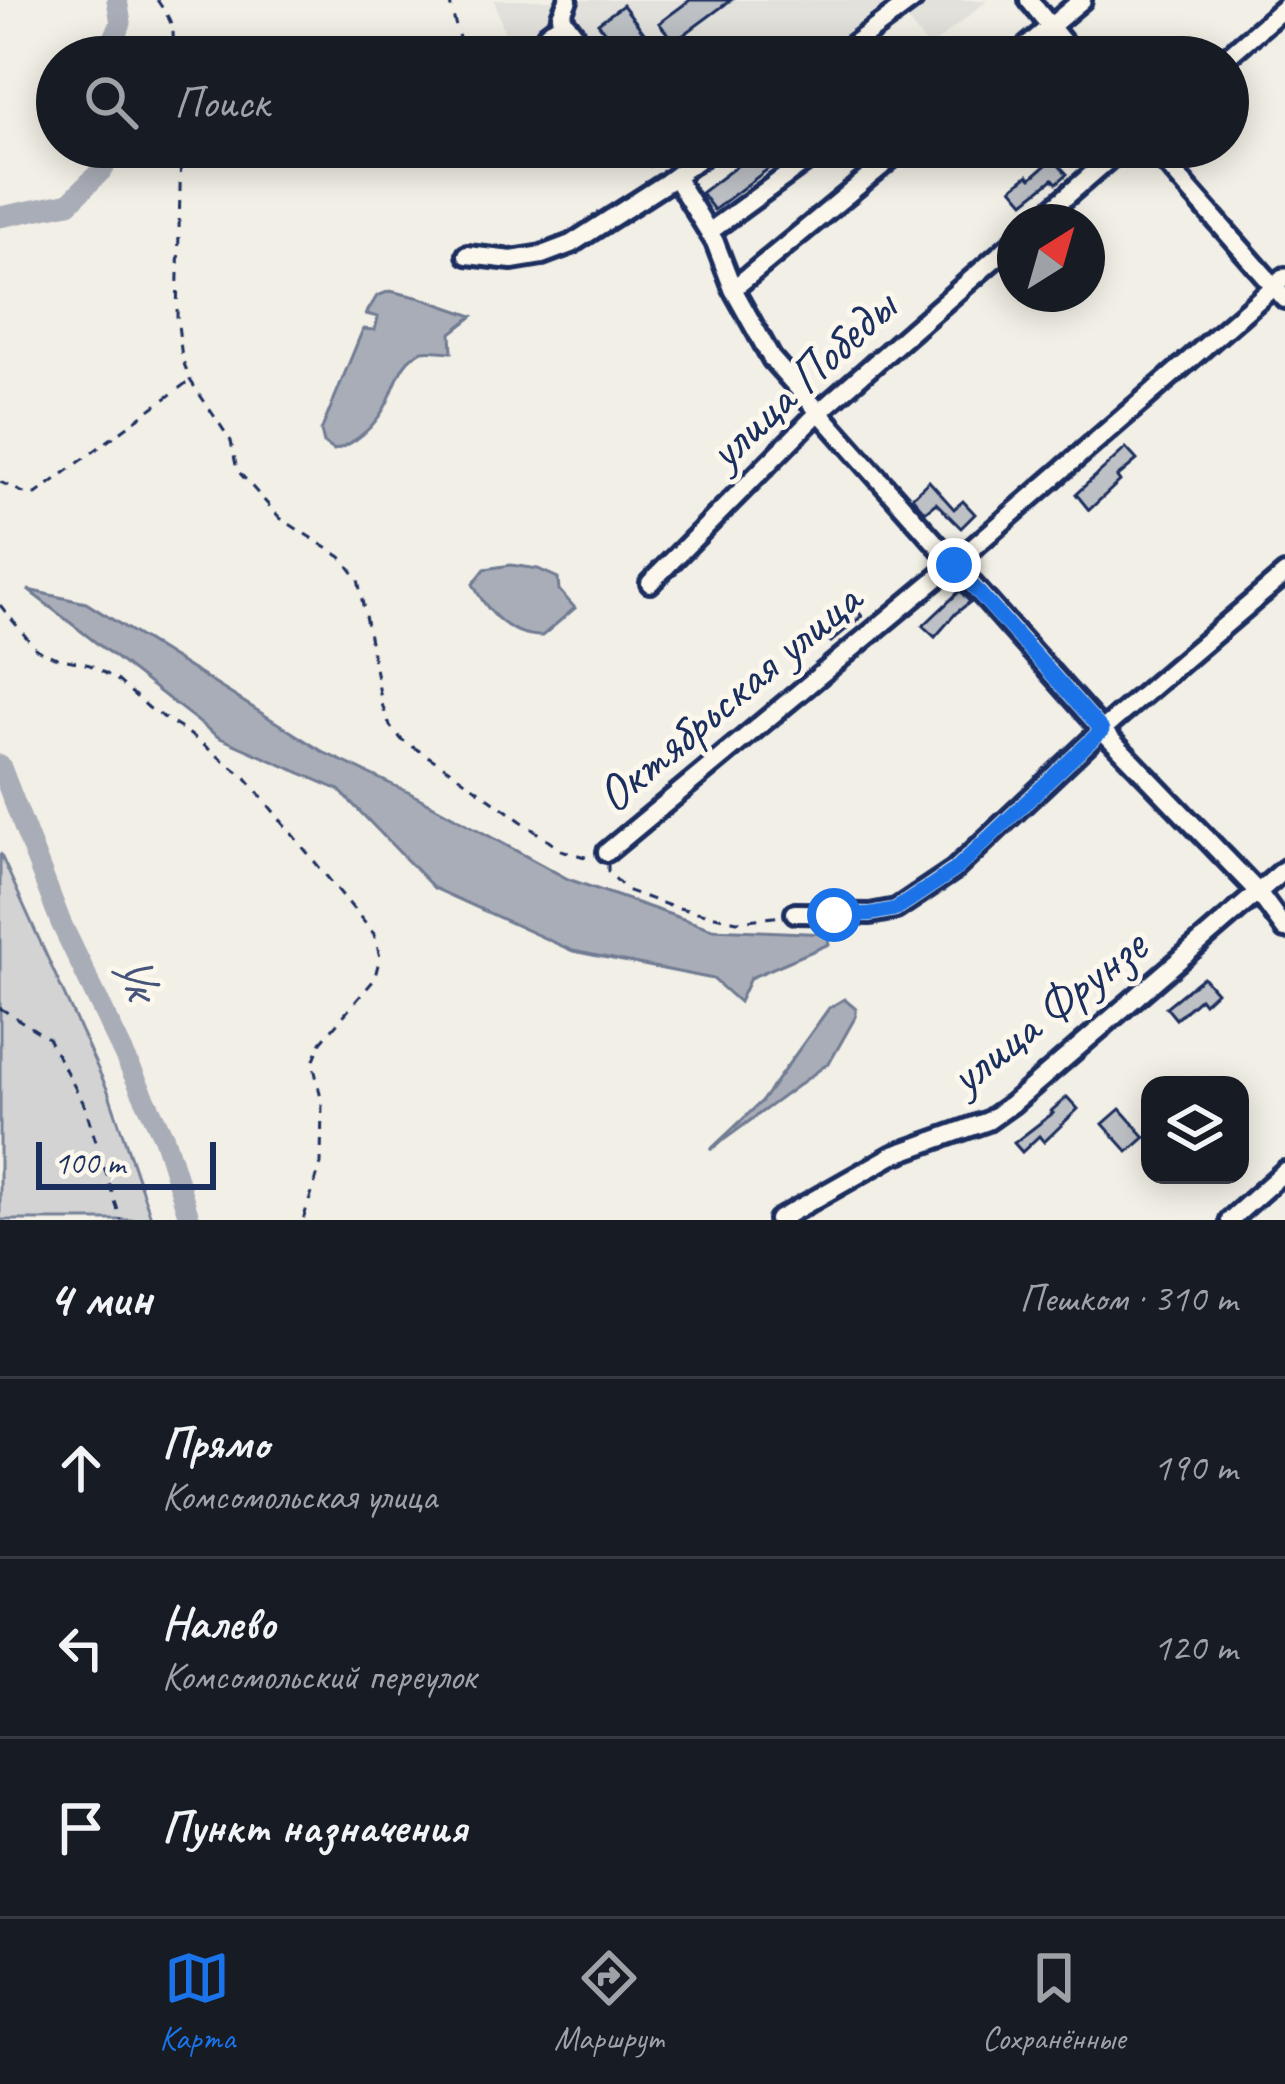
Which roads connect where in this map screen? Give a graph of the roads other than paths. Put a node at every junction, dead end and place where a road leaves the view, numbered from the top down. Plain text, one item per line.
1 (568, 0) edge
2 (913, 0) edge
3 (1029, 0) edge
4 (1082, 0) edge
5 (1285, 7) edge
6 (564, 21) junction
7 (1050, 27) junction
8 (547, 34) dead end
9 (575, 36) edge
10 (864, 36) edge
11 (1039, 36) edge
12 (1058, 36) edge
13 (1249, 38) edge
14 (686, 168) edge
15 (797, 168) edge
16 (880, 168) edge
17 (1100, 168) edge
18 (1171, 168) edge
19 (670, 180) junction
20 (1058, 204) edge
21 (709, 232) junction
22 (467, 255) dead end
23 (997, 258) edge
24 (1281, 288) edge
25 (733, 289) junction
26 (818, 413) junction
27 (954, 565) junction
28 (1285, 574) edge
29 (650, 583) dead end
30 (1102, 730) junction
31 (607, 853) road end
32 (1285, 869) edge
33 (1258, 892) junction
34 (795, 913) road end
35 (1285, 929) edge
36 (1285, 1171) edge
37 (778, 1220) edge
38 (1230, 1220) edge

1 - 6 street
2 - 10 street
3 - 7 street
4 - 7 street
5 - 13 street
6 - 8 street
6 - 9 street
7 - 11 street
7 - 12 street
14 - 19 street
15 - 21 street
16 - 25 street
17 - 20 street
18 - 24 street
19 - 21 street
19 - 22 street
21 - 25 street
23 - 26 street, улица Победы
24 - 27 street, Октябрьская улица
25 - 26 street
26 - 27 street
26 - 29 street, улица Победы
27 - 30 street
27 - 31 street, Октябрьская улица
28 - 30 street
30 - 33 street
30 - 34 street
32 - 33 street, улица Фрунзе
33 - 35 street
33 - 37 street, улица Фрунзе
36 - 38 street

